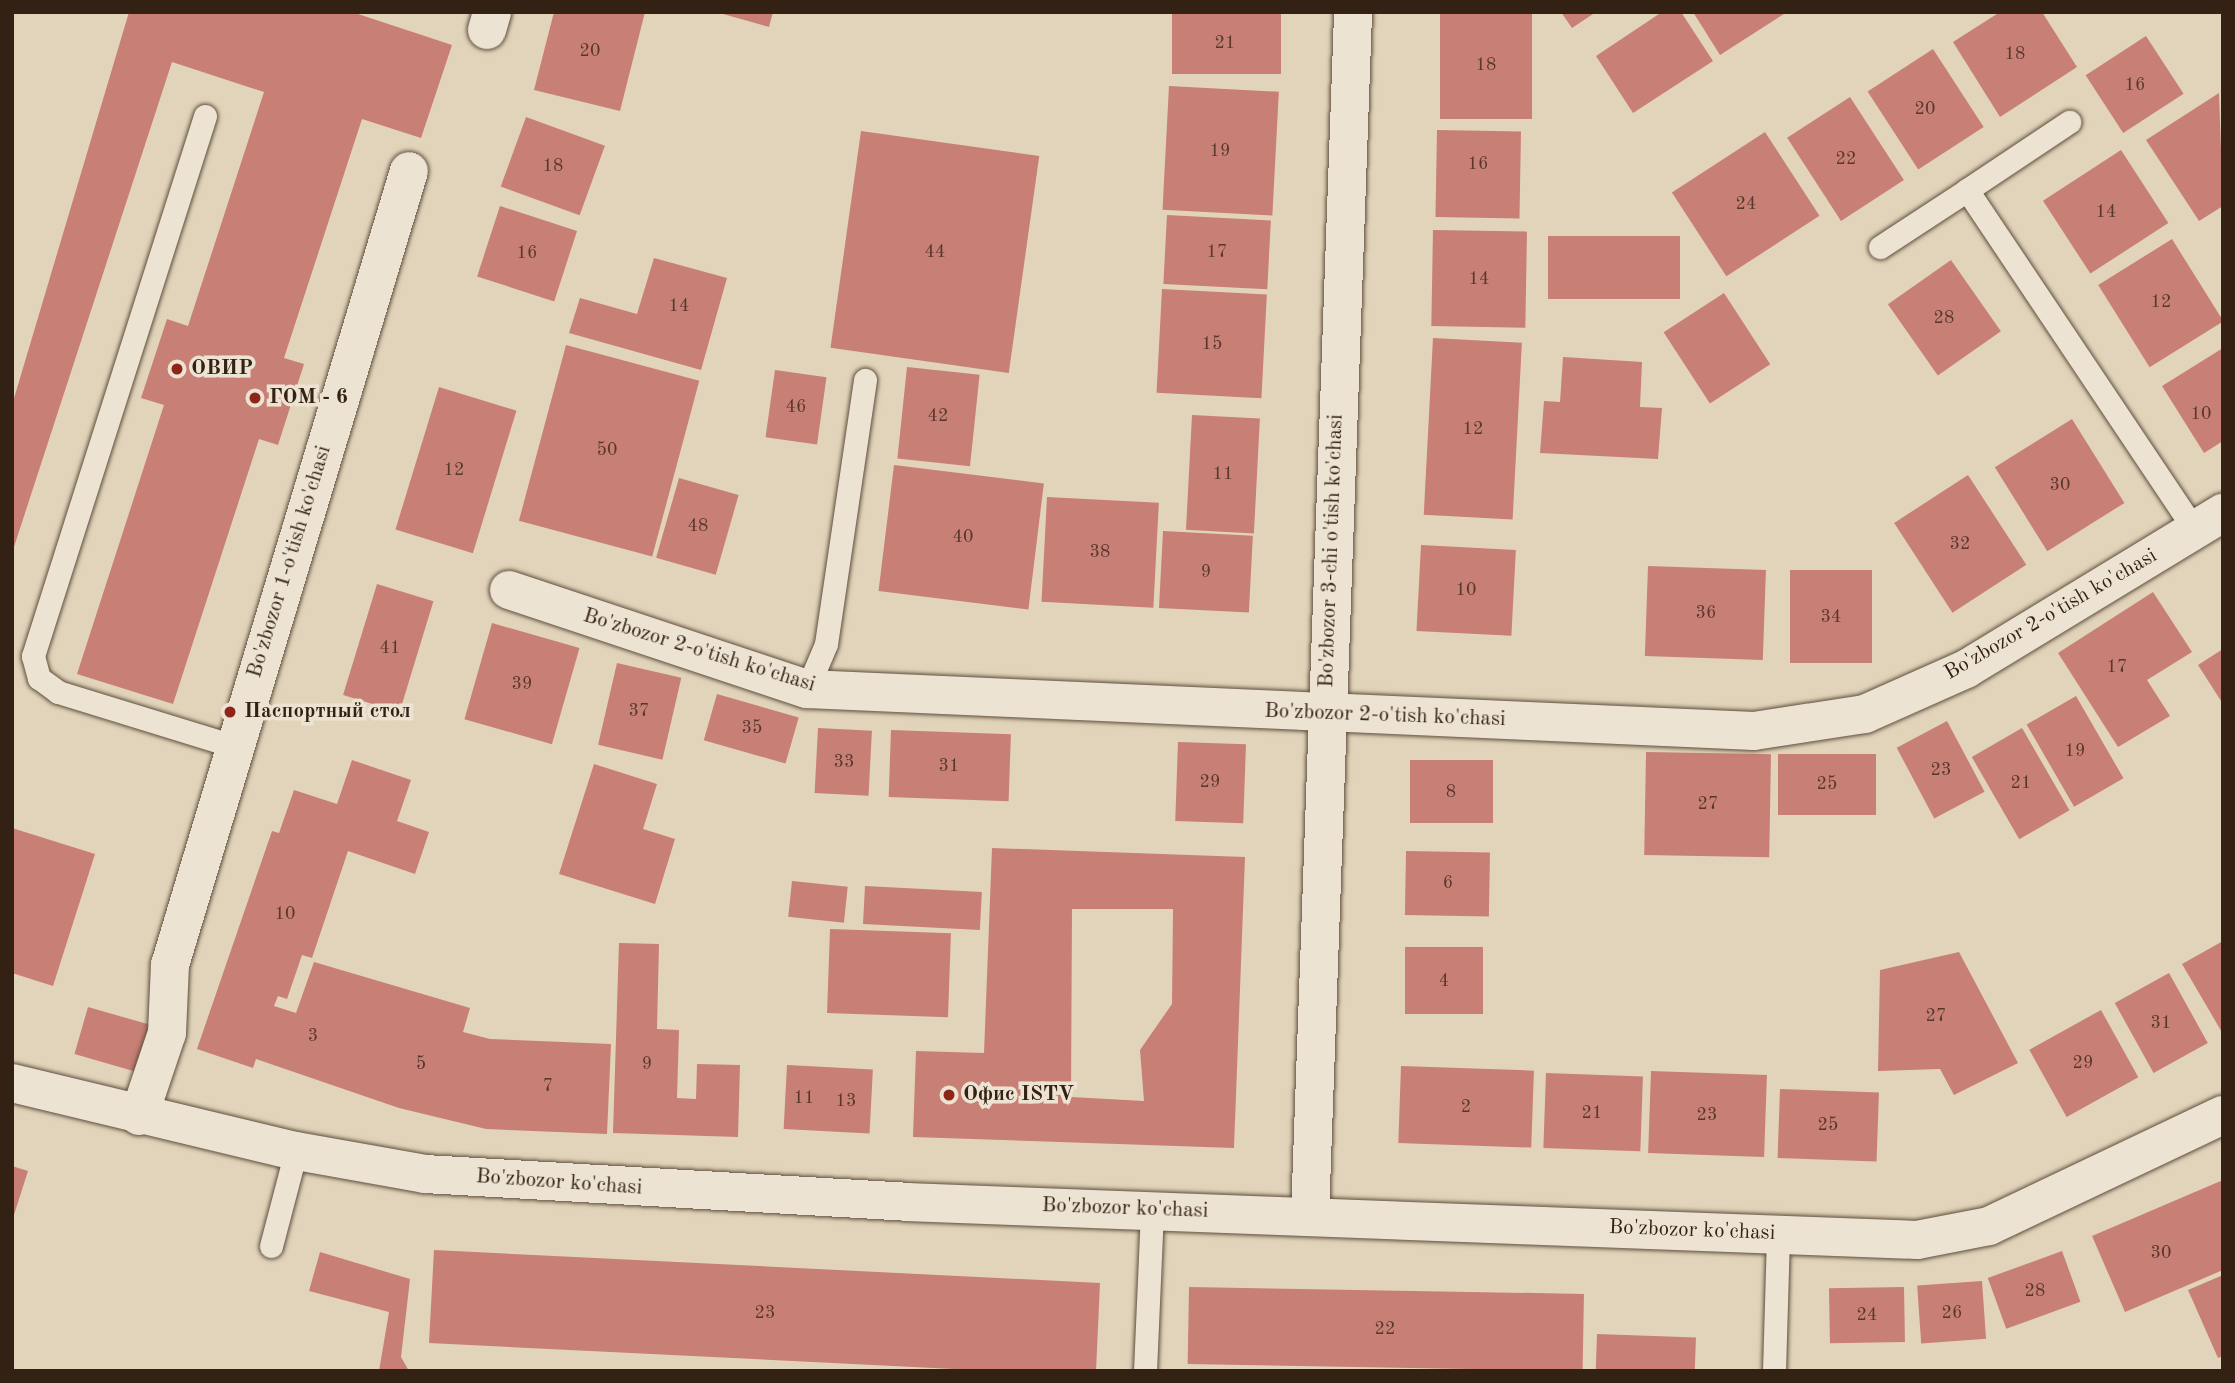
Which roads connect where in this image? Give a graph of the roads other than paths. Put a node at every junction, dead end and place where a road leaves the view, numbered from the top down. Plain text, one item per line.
1 (1353, 12) edge
2 (205, 116) dead end
3 (2069, 122) dead end
4 (408, 171) dead end
5 (1967, 190) junction
6 (1880, 247) dead end
7 (865, 380) dead end
8 (2209, 521) edge
9 (509, 590) dead end
10 (807, 689) junction
11 (1325, 715) junction
12 (234, 746) junction
13 (12, 1083) edge
14 (2223, 1115) edge
15 (139, 1116) junction
16 (296, 1151) junction
17 (1152, 1210) junction
18 (1310, 1216) junction
19 (1778, 1235) junction
20 (271, 1246) dead end
21 (1144, 1371) edge
22 (1774, 1371) edge

1 - 11 street, Bo'zbozor 3-chi o'tish ko'chasi
2 - 12 lane
3 - 5 lane
4 - 12 street, Bo'zbozor 1-o'tish ko'chasi
5 - 6 lane
5 - 8 lane
7 - 10 lane
8 - 11 street, Bo'zbozor 2-o'tish ko'chasi
9 - 10 street, Bo'zbozor 2-o'tish ko'chasi
10 - 11 street, Bo'zbozor 2-o'tish ko'chasi
11 - 18 street, Bo'zbozor 3-chi o'tish ko'chasi
12 - 15 street, Bo'zbozor 1-o'tish ko'chasi
13 - 15 street, Bo'zbozor ko'chasi
14 - 19 street, Bo'zbozor ko'chasi
15 - 16 street, Bo'zbozor ko'chasi
16 - 17 street, Bo'zbozor ko'chasi
16 - 20 lane
17 - 18 street, Bo'zbozor ko'chasi
17 - 21 lane
18 - 19 street, Bo'zbozor ko'chasi
19 - 22 lane

